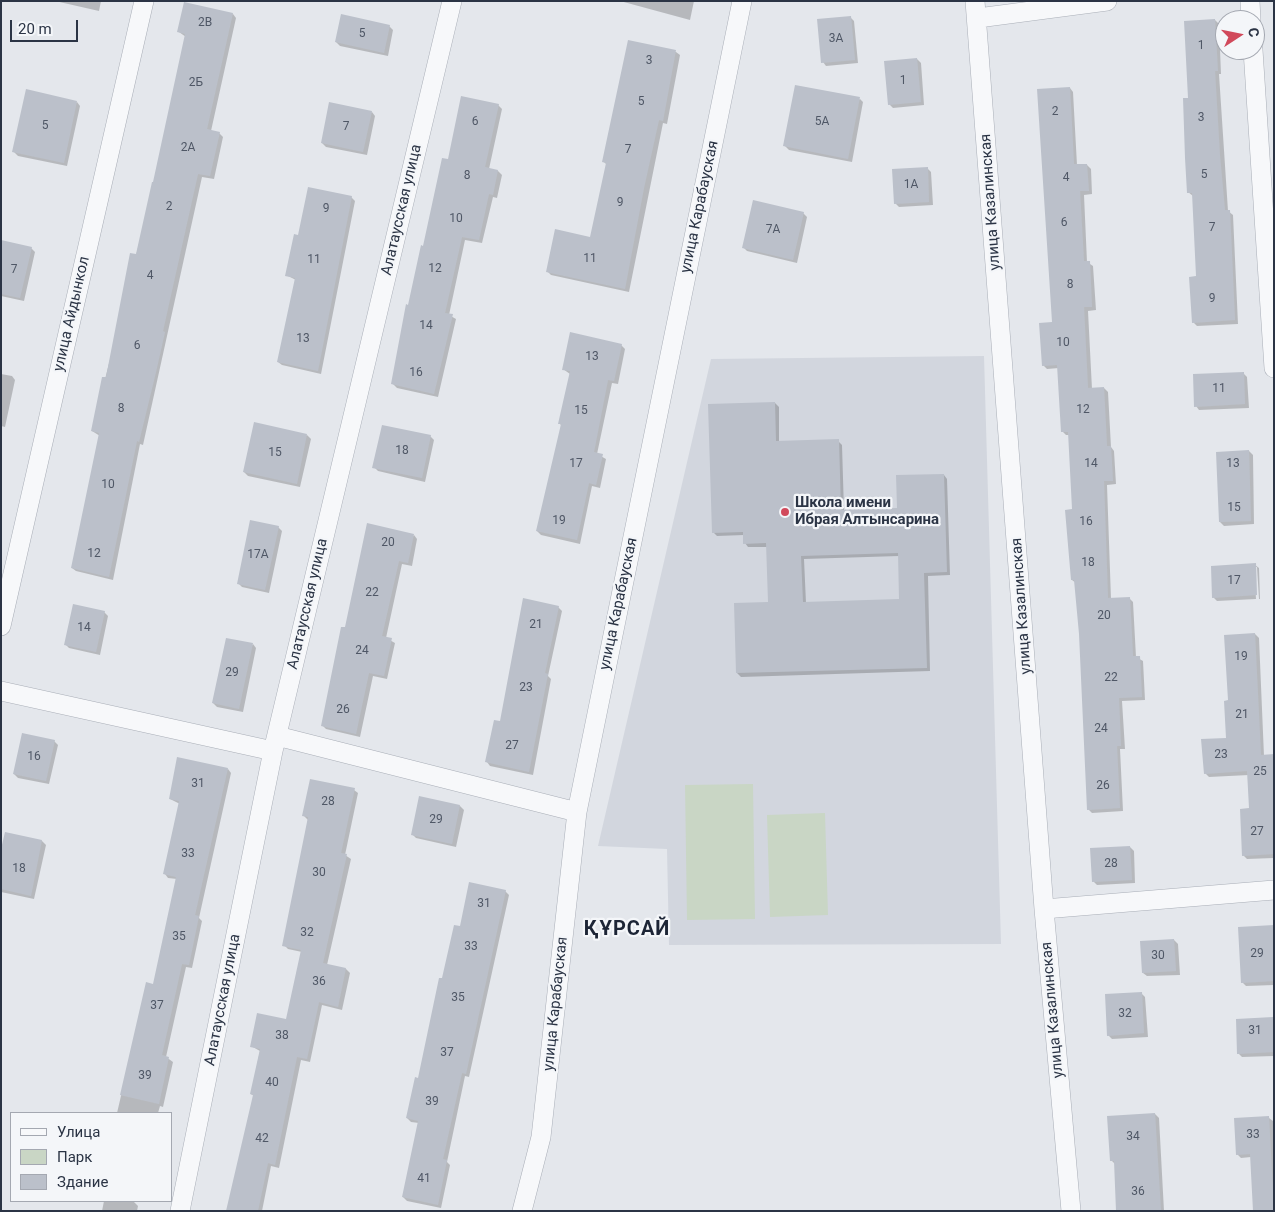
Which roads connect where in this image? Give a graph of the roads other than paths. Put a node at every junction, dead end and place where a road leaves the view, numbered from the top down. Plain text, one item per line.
1 (144, 1) edge
2 (452, 1) edge
3 (742, 1) edge
4 (1107, 1) edge
5 (977, 10) edge
6 (1254, 60) edge
7 (1274, 368) edge
8 (1, 626) edge
9 (1, 691) edge
10 (275, 744) junction
11 (577, 812) junction
12 (1274, 890) edge
13 (1044, 909) junction
14 (180, 1211) edge
15 (522, 1211) edge
16 (1071, 1211) edge

1 - 8 street, улица Айдынкол
2 - 10 street, Алатаусская улица
3 - 11 street, улица Карабауская
4 - 5 street
5 - 13 street, улица Казалинская
6 - 7 street
9 - 10 street
10 - 11 street
10 - 14 street, Алатаусская улица
11 - 15 street, улица Карабауская
12 - 13 street
13 - 16 street, улица Казалинская

